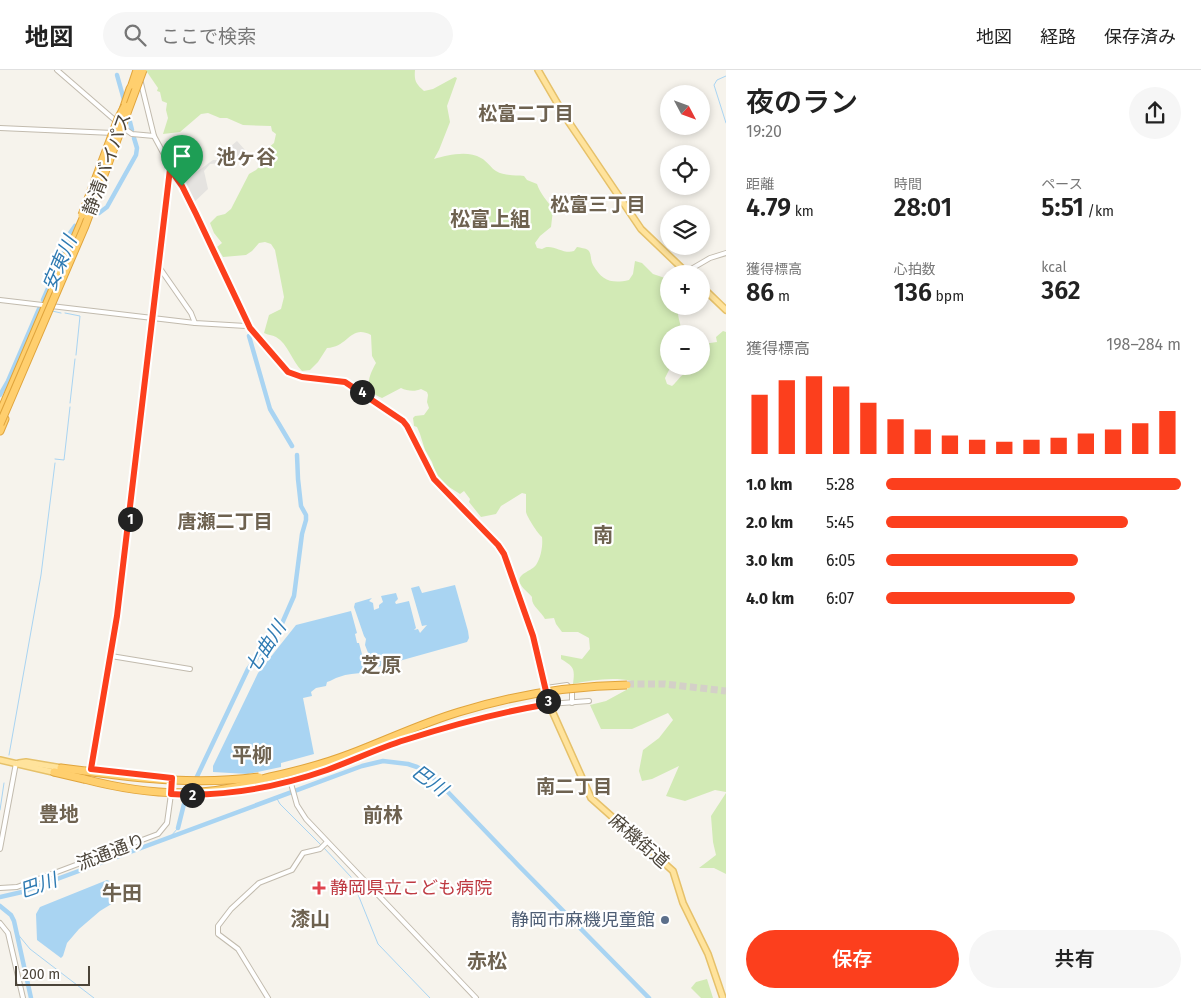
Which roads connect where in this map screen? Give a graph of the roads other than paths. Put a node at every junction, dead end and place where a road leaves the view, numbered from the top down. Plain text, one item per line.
1 (57, 70) edge
2 (538, 70) edge
3 (140, 73) edge
4 (132, 90) junction
5 (144, 94) junction
6 (126, 109) junction
7 (0, 128) edge
8 (119, 129) junction
9 (154, 136) junction
10 (170, 169) junction
11 (81, 237) junction
12 (726, 252) edge
13 (67, 258) junction
14 (679, 265) edge
15 (699, 265) edge
16 (159, 267) junction
17 (710, 295) edge
18 (0, 300) edge
19 (49, 306) junction
20 (726, 310) edge
21 (154, 318) junction
22 (196, 323) junction
23 (250, 328) junction
24 (28, 355) junction
25 (0, 407) edge
26 (0, 414) edge
27 (0, 424) edge
28 (0, 432) edge
29 (111, 656) junction
30 (190, 670) dead end
31 (627, 684) tunnel mouth
32 (546, 688) junction
33 (589, 701) dead end
34 (572, 703) junction
35 (549, 704) junction
36 (0, 760) edge
37 (16, 763) junction
38 (61, 768) joint
39 (88, 770) junction
40 (54, 772) junction
41 (269, 776) junction
42 (172, 778) junction
43 (290, 782) junction
44 (171, 794) junction
45 (326, 843) junction
46 (0, 849) edge
47 (0, 888) edge
48 (0, 923) edge
49 (23, 998) edge
50 (268, 998) edge
51 (476, 998) edge
52 (723, 998) edge

1 - 8 street
2 - 14 main road
3 - 4 highway
3 - 5 street, 麻機街道
3 - 6 highway, 静清バイパス, bridge
3 - 8 highway
4 - 5 street
4 - 8 highway
5 - 9 street, 麻機街道
6 - 11 highway, bridge
6 - 13 highway, bridge
6 - 26 highway, 静清バイパス, bridge
6 - 27 highway, 静清バイパス, bridge
7 - 8 street
8 - 9 street
8 - 11 highway
8 - 13 highway
9 - 10 street, 麻機街道
10 - 16 street
10 - 23 street, 麻機街道
11 - 19 highway
12 - 15 street
13 - 19 highway
16 - 21 street
16 - 22 street
17 - 20 main road
18 - 19 street
19 - 21 street
19 - 24 highway
21 - 22 street
21 - 29 street
22 - 23 street
23 - 32 street, 麻機街道
24 - 25 highway
24 - 26 highway
24 - 27 highway
24 - 28 highway, bridge
29 - 30 street
29 - 39 street
31 - 41 highway, bridge
32 - 34 street
32 - 35 street, 麻機街道
33 - 34 street
34 - 35 street
35 - 43 main road
35 - 52 main road, 麻機街道
36 - 37 main road
37 - 38 main road
37 - 40 main road
37 - 46 street
38 - 39 highway
39 - 41 highway, bridge
39 - 42 main road
40 - 41 highway, bridge
40 - 44 main road
42 - 43 main road, bridge
42 - 44 main road
43 - 44 main road, bridge
43 - 45 street
44 - 47 street, 流通通り
45 - 50 street
45 - 51 street
48 - 49 street

